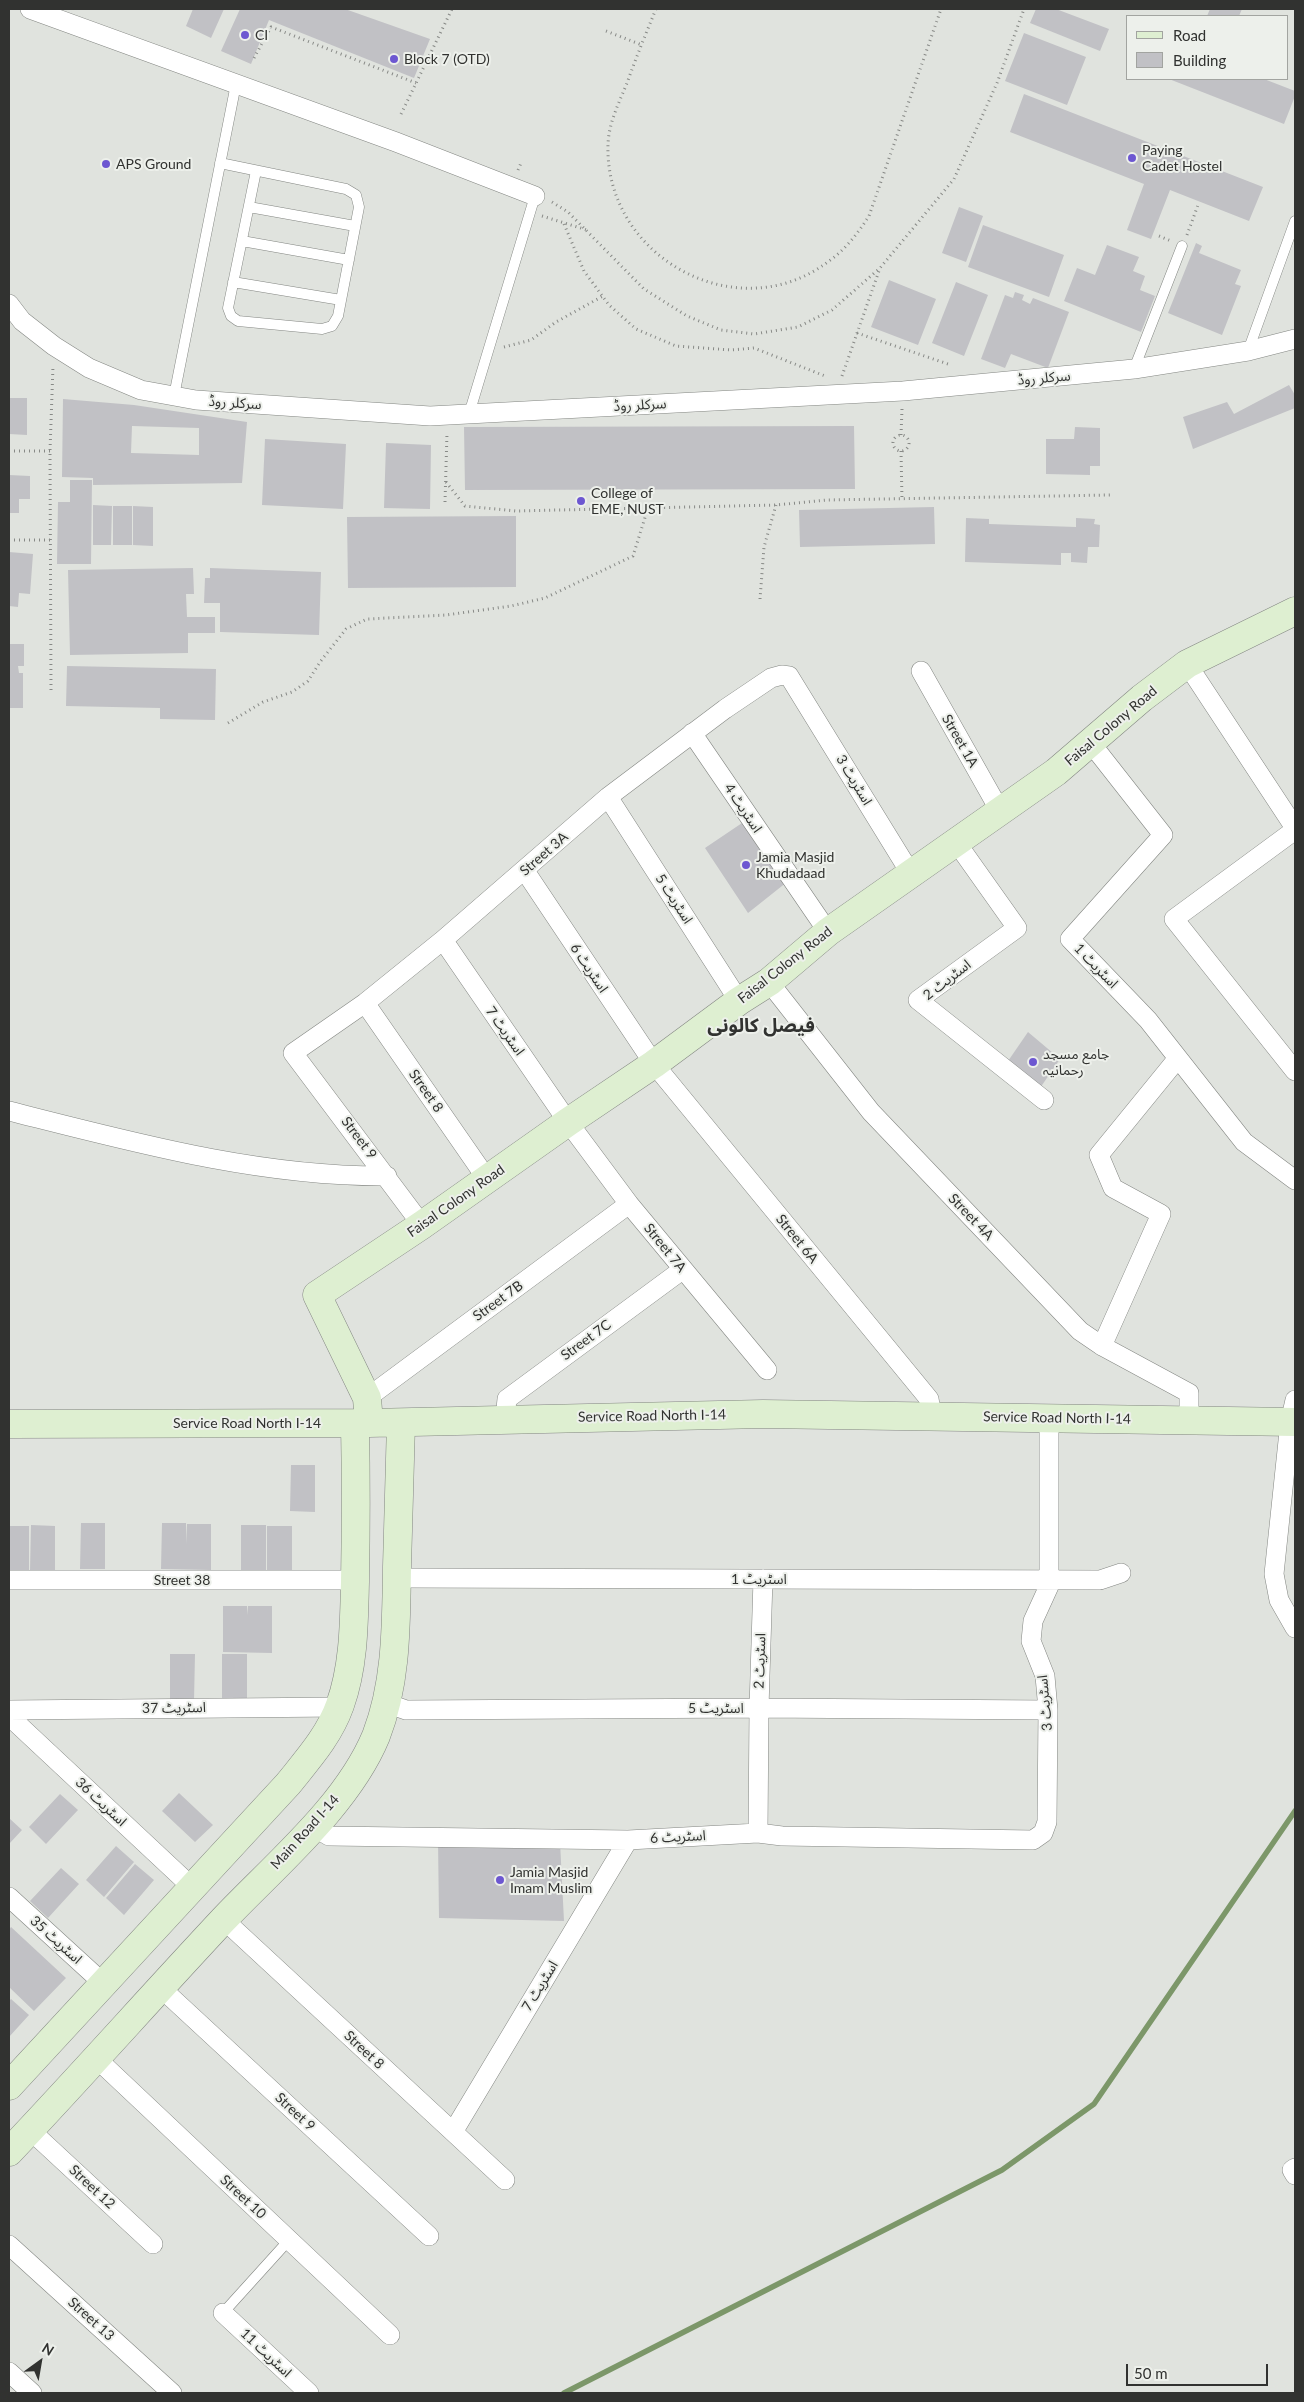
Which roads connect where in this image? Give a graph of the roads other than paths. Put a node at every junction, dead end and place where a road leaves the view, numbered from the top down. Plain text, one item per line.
1 (30, 9) edge
2 (236, 84) junction
3 (220, 163) junction
4 (256, 171) junction
5 (532, 204) joint
6 (249, 207) junction
7 (1295, 221) edge
8 (355, 226) junction
9 (242, 241) junction
10 (1182, 246) dead end
11 (349, 260) junction
12 (233, 282) junction
13 (341, 300) junction
14 (9, 304) edge
15 (1295, 339) edge
16 (1248, 351) junction
17 (1134, 369) junction
18 (174, 396) junction
19 (470, 414) junction
20 (1295, 612) edge
21 (1188, 664) junction
22 (921, 671) dead end
23 (798, 687) joint
24 (692, 733) junction
25 (1090, 742) junction
26 (608, 797) junction
27 (1000, 811) junction
28 (1295, 829) edge
29 (956, 842) junction
30 (525, 871) junction
31 (911, 874) junction
32 (828, 932) junction
33 (443, 940) junction
34 (769, 982) junction
35 (739, 1001) junction
36 (364, 1003) junction
37 (294, 1053) joint
38 (1178, 1058) junction
39 (654, 1064) junction
40 (1295, 1072) edge
41 (1044, 1100) dead end
42 (9, 1111) edge
43 (568, 1122) junction
44 (387, 1176) junction
45 (487, 1179) junction
46 (1295, 1180) edge
47 (629, 1204) junction
48 (422, 1225) junction
49 (682, 1270) junction
50 (1102, 1346) junction
51 (767, 1370) dead end
52 (364, 1415) junction
53 (1293, 1415) edge
54 (932, 1416) junction
55 (1050, 1418) junction
56 (505, 1419) junction
57 (1189, 1420) junction
58 (401, 1422) junction
59 (9, 1424) edge
60 (357, 1532) junction
61 (398, 1534) junction
62 (1121, 1573) dead end
63 (397, 1578) junction
64 (1048, 1578) junction
65 (763, 1579) junction
66 (9, 1580) edge
67 (355, 1580) junction
68 (1295, 1628) edge
69 (386, 1703) junction
70 (340, 1707) junction
71 (759, 1708) junction
72 (9, 1710) edge
73 (1048, 1710) junction
74 (9, 1716) edge
75 (314, 1827) junction
76 (758, 1833) junction
77 (1042, 1833) joint
78 (628, 1840) junction
79 (193, 1888) junction
80 (9, 1897) edge
81 (223, 1919) junction
82 (103, 1983) junction
83 (160, 1988) junction
84 (96, 2058) junction
85 (11, 2079) edge
86 (30, 2130) junction
87 (452, 2132) junction
88 (9, 2152) edge
89 (504, 2180) dead end
90 (429, 2236) dead end
91 (289, 2240) junction
92 (153, 2244) dead end
93 (9, 2245) edge
94 (223, 2313) joint
95 (390, 2335) dead end
96 (9, 2372) edge
97 (32, 2393) edge
98 (172, 2393) edge
99 (310, 2393) edge

1 - 2 street
2 - 3 lane
2 - 5 street
3 - 4 lane
3 - 18 lane
4 - 6 lane
4 - 8 lane
5 - 19 lane
6 - 8 lane
6 - 9 lane
7 - 16 lane
8 - 11 lane
9 - 11 lane
9 - 12 lane
10 - 17 lane
11 - 13 lane
12 - 13 lane
12 - 13 lane
14 - 18 street, سرکلر روڈ
15 - 16 street, سرکلر روڈ
16 - 17 street, سرکلر روڈ
17 - 19 street, سرکلر روڈ
18 - 19 street, سرکلر روڈ
20 - 21 main road, Faisal Colony Road
21 - 25 main road, Faisal Colony Road
21 - 28 street
22 - 27 street, Street 1A
23 - 24 street, Street 3A
23 - 31 street, اسٹریٹ 3
24 - 26 street, Street 3A
24 - 32 street, اسٹریٹ 4
25 - 27 main road, Faisal Colony Road
25 - 38 street, اسٹریٹ 1
26 - 30 street, Street 3A
26 - 35 street, اسٹریٹ 5
27 - 29 main road, Faisal Colony Road
28 - 40 street
29 - 31 main road, Faisal Colony Road
29 - 41 street, اسٹریٹ 2
30 - 33 street, Street 3A
30 - 39 street, اسٹریٹ 6
31 - 32 main road, Faisal Colony Road
32 - 34 main road, Faisal Colony Road
33 - 36 street, Street 3A
33 - 43 street, اسٹریٹ 7
34 - 35 main road, Faisal Colony Road
34 - 50 street, Street 4A
35 - 39 main road, Faisal Colony Road
36 - 37 street, Street 3A
36 - 45 street, Street 8
37 - 44 street, Street 9
38 - 46 street, اسٹریٹ 1
38 - 50 street
39 - 43 main road, Faisal Colony Road
39 - 54 street, Street 6A
42 - 44 street
43 - 45 main road, Faisal Colony Road
43 - 47 street, Street 7A
44 - 48 street, Street 9
45 - 48 main road, Faisal Colony Road
47 - 49 street, Street 7A
47 - 52 street, Street 7B
48 - 52 main road, Faisal Colony Road
49 - 51 street, Street 7A
49 - 56 street, Street 7C
50 - 57 street, Street 4A
52 - 58 main road, Service Road North I-14
52 - 59 main road, Service Road North I-14
52 - 60 main road
53 - 57 main road, Service Road North I-14
53 - 68 street
54 - 55 main road, Service Road North I-14
54 - 56 main road, Service Road North I-14
55 - 57 main road, Service Road North I-14
55 - 64 street, اسٹریٹ 3
56 - 58 main road, Service Road North I-14
58 - 61 main road, Main Road I-14
60 - 61 main road
60 - 67 main road
61 - 63 main road, Main Road I-14
62 - 64 street, اسٹریٹ 1
63 - 65 street, اسٹریٹ 1
63 - 69 main road, Main Road I-14
64 - 65 street, اسٹریٹ 1
64 - 73 street, اسٹریٹ 3
65 - 71 street, اسٹریٹ 2
66 - 67 street, Street 38
67 - 70 main road
69 - 71 street, اسٹریٹ 5
69 - 75 main road, Main Road I-14
70 - 72 street, اسٹریٹ 37
70 - 79 main road
71 - 73 street, اسٹریٹ 5
71 - 76 street, اسٹریٹ 2
73 - 77 street, اسٹریٹ 3
74 - 79 street, اسٹریٹ 36
75 - 78 street, اسٹریٹ 6
75 - 81 main road, Main Road I-14
76 - 77 street, اسٹریٹ 6
76 - 78 street, اسٹریٹ 6
78 - 87 street, اسٹریٹ 7
79 - 82 main road
80 - 82 street, اسٹریٹ 35
81 - 83 main road, Main Road I-14
81 - 87 street, Street 8
82 - 85 main road
83 - 84 main road, Main Road I-14
83 - 90 street, Street 9
84 - 86 main road, Main Road I-14
84 - 91 street, Street 10
86 - 88 main road, Main Road I-14
86 - 92 street, Street 12
87 - 89 street, Street 8
91 - 94 lane
91 - 95 street, Street 10
93 - 98 street, Street 13
94 - 99 street, اسٹریٹ 11
96 - 97 street

